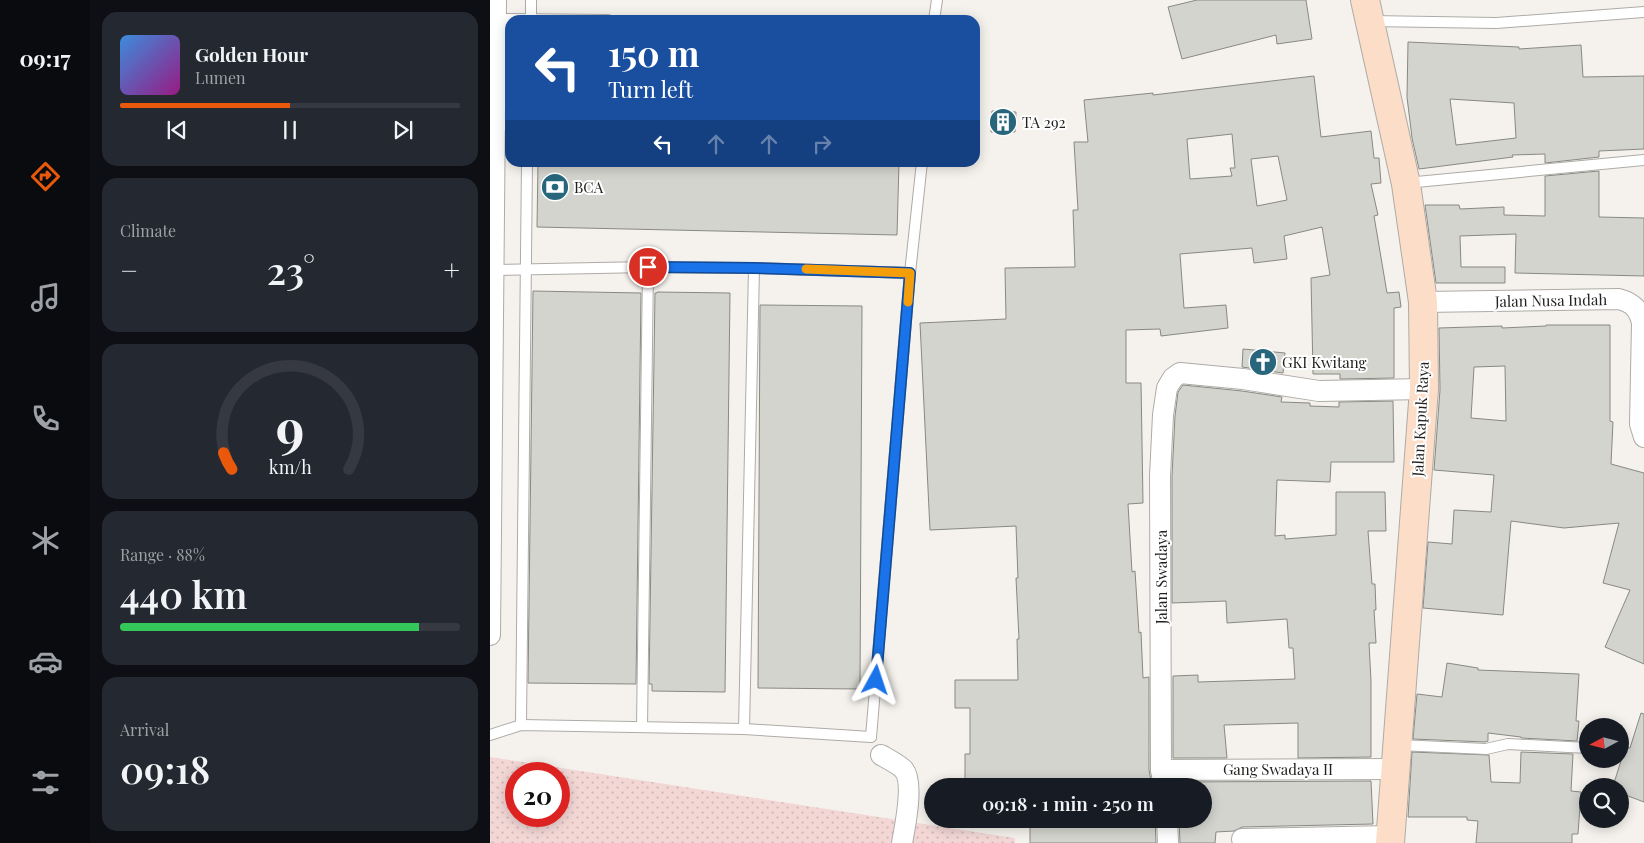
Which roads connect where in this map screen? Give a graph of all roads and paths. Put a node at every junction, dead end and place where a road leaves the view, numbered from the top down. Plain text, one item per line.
1 (531, 0) edge
2 (937, 0) edge
3 (496, 10) edge
4 (1368, 11) edge
5 (1644, 12) edge
6 (515, 15) edge
7 (531, 15) edge
8 (935, 15) edge
9 (502, 125) edge
10 (1644, 160) edge
11 (527, 167) edge
12 (921, 167) edge
13 (1406, 184) junction
14 (648, 267) junction
15 (754, 268) junction
16 (492, 270) edge
17 (526, 270) junction
18 (910, 273) junction
19 (1423, 302) junction
20 (1424, 388) junction
21 (1644, 438) edge
22 (490, 635) edge
23 (521, 725) junction
24 (642, 727) junction
25 (744, 728) junction
26 (490, 735) edge
27 (876, 746) junction
28 (1579, 748) edge
29 (1395, 757) junction
30 (1163, 778) edge
31 (1167, 828) edge
32 (1390, 839) edge
33 (1242, 840) dead end
34 (902, 843) edge
35 (1168, 843) edge

1 - 7 lane
2 - 8 lane
3 - 6 lane
3 - 9 street
4 - 5 lane
4 - 13 main road, Jalan Kapuk Raya
9 - 16 street
10 - 13 lane
11 - 17 lane
12 - 18 lane
13 - 19 main road, Jalan Kapuk Raya
14 - 15 lane
14 - 17 lane
14 - 24 lane
15 - 18 lane
15 - 25 lane
16 - 17 lane
16 - 22 street
17 - 23 lane
18 - 27 lane
19 - 20 main road, Jalan Kapuk Raya
19 - 21 street, Jalan Nusa Indah
20 - 29 main road, Jalan Kapuk Raya
20 - 30 street, Jalan Swadaya
23 - 24 lane
23 - 26 lane
24 - 25 lane
25 - 27 lane
27 - 34 street
28 - 29 lane
29 - 30 street, Gang Swadaya II
29 - 32 main road, Jalan Kapuk Raya
31 - 35 street
32 - 33 street

